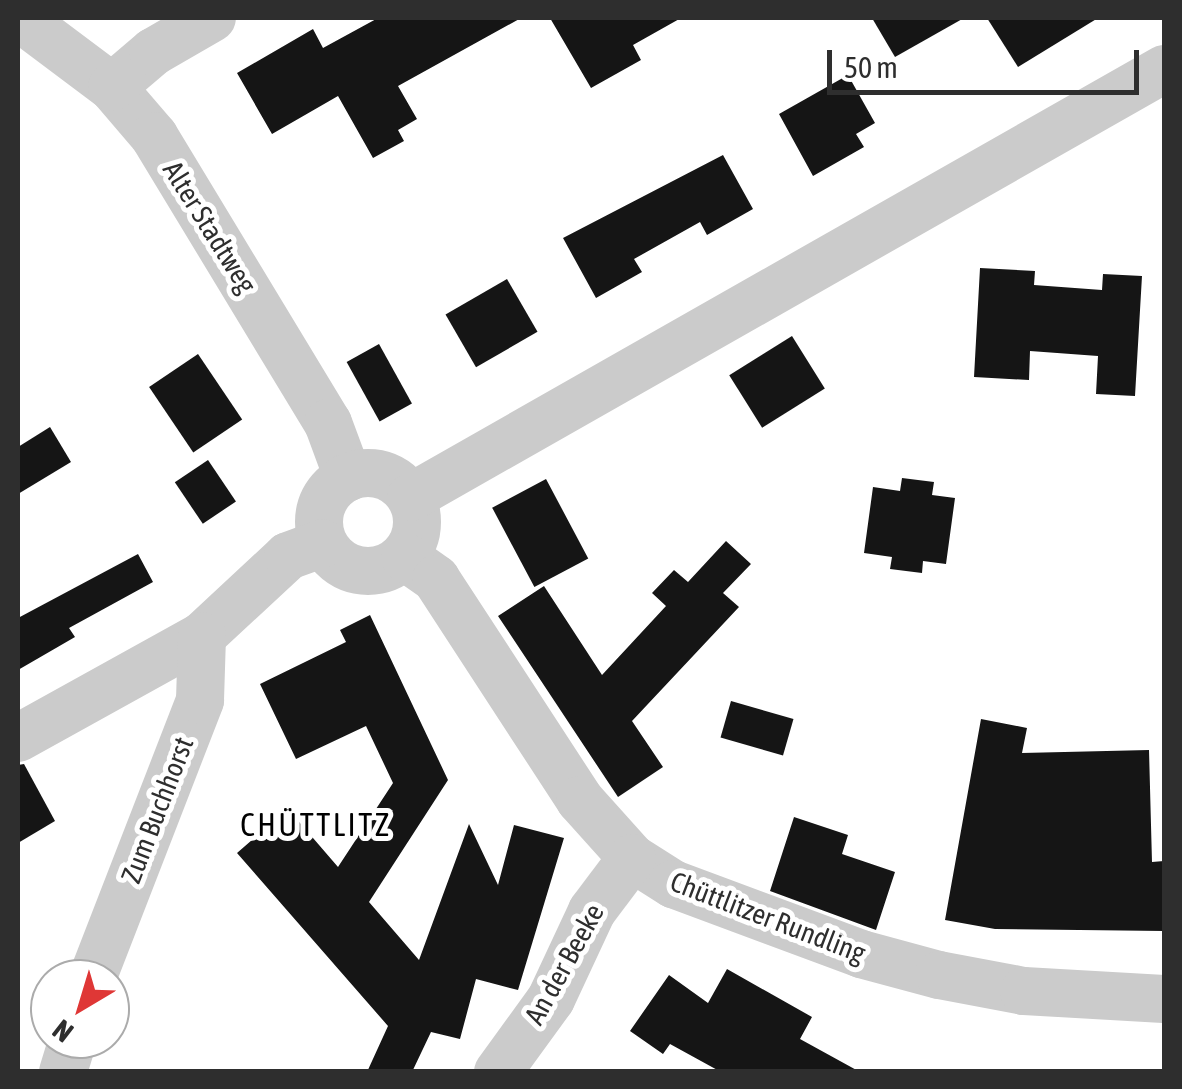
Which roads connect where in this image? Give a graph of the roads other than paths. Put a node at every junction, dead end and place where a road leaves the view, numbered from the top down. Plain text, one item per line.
1 (20, 18) edge
2 (212, 18) edge
3 (1164, 68) edge
4 (112, 87) junction
5 (348, 477) junction
6 (411, 497) junction
7 (323, 543) junction
8 (405, 556) junction
9 (202, 636) junction
10 (18, 738) edge
11 (632, 858) junction
12 (100, 959) edge
13 (1164, 998) edge
14 (498, 1072) edge

1 - 4 street, Alter Stadtweg
2 - 4 street
3 - 6 street
4 - 5 street, Alter Stadtweg
5 - 6 street
5 - 7 street
6 - 8 street
7 - 8 street
7 - 9 street
8 - 11 street, Chüttlitzer Rundling
9 - 10 street
9 - 12 street, Zum Buchhorst
11 - 13 street, Chüttlitzer Rundling
11 - 14 street, An der Beeke

